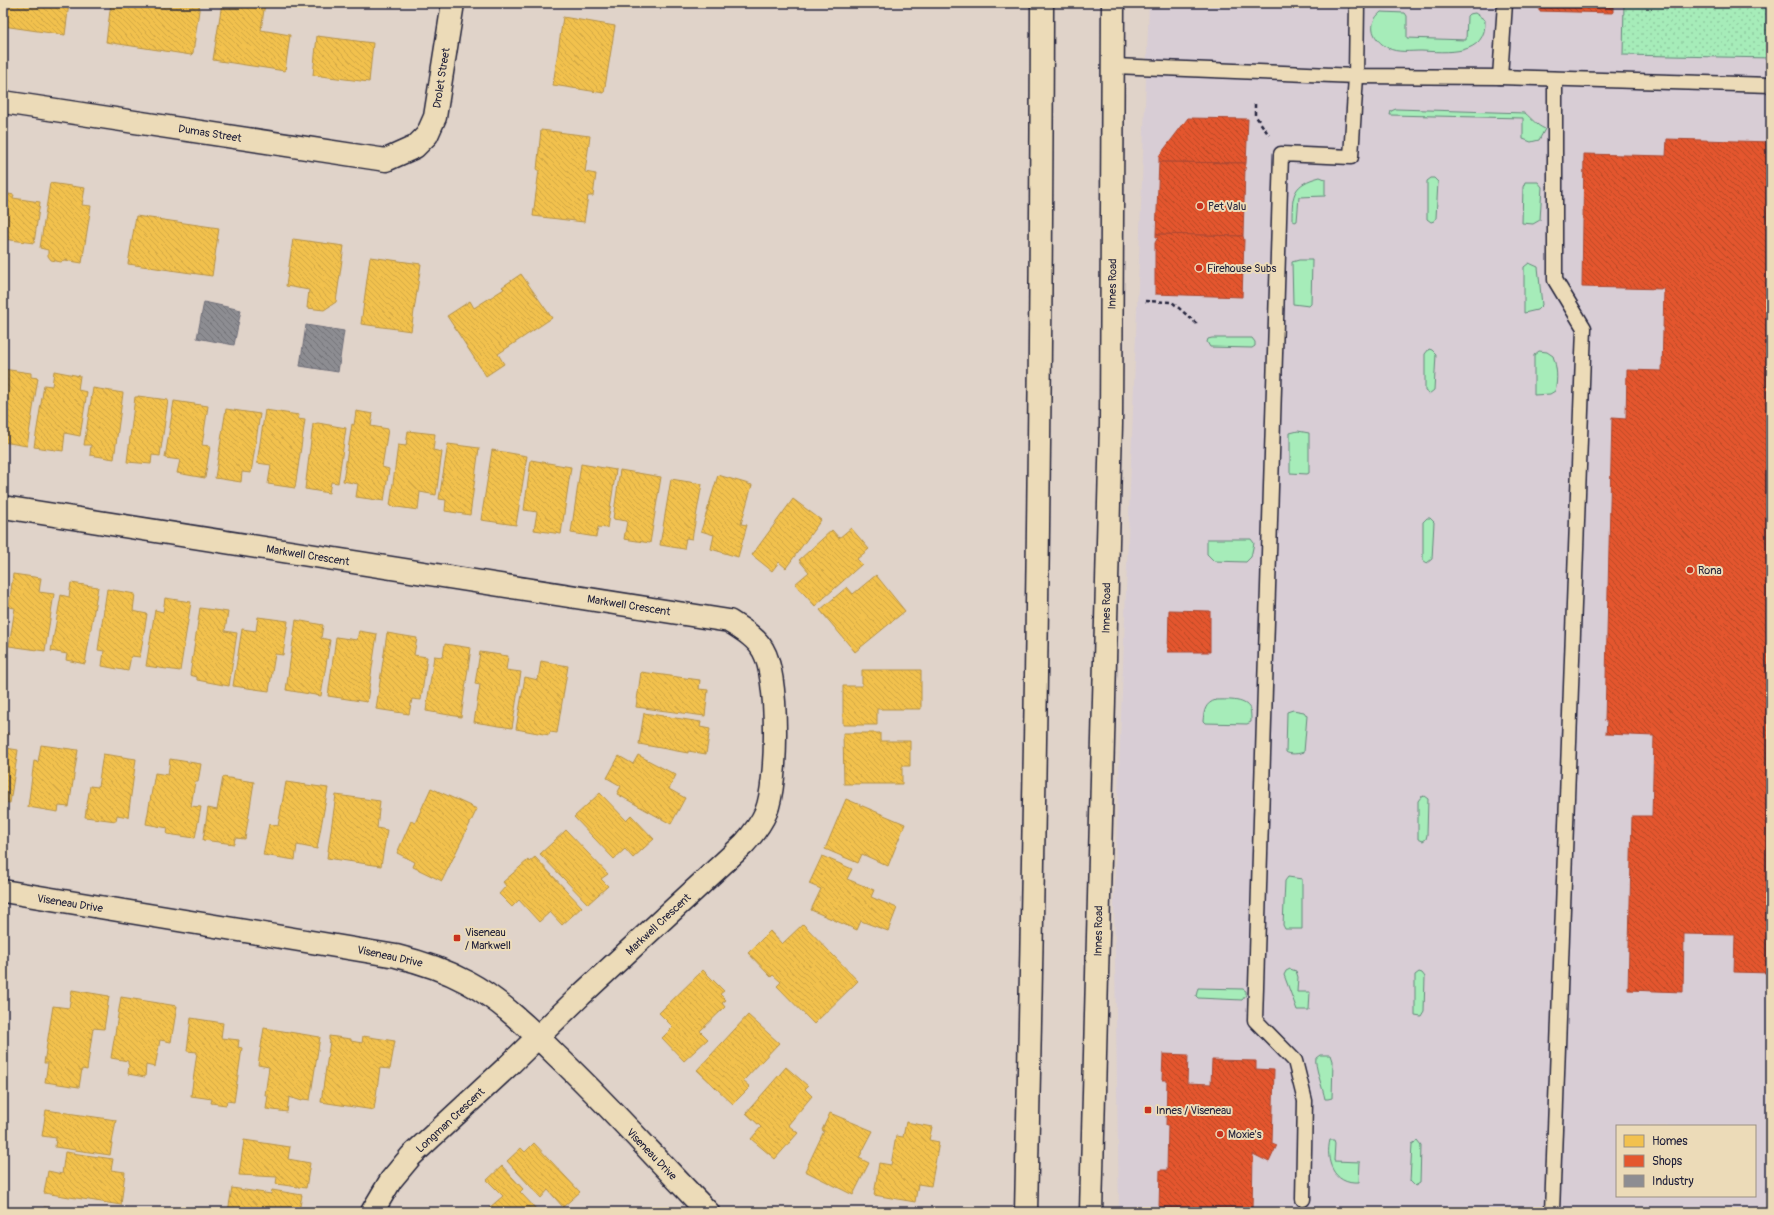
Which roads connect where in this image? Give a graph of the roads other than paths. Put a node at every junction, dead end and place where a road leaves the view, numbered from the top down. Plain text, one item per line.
1 (453, 3) edge
2 (1042, 3) edge
3 (1113, 3) edge
4 (1356, 3) edge
5 (1505, 3) edge
6 (1114, 66) junction
7 (1356, 76) junction
8 (1500, 77) junction
9 (1555, 79) junction
10 (1771, 85) edge
11 (3, 102) edge
12 (415, 147) joint
13 (3, 507) edge
14 (3, 891) edge
15 (537, 1036) junction
16 (1303, 1199) dead end
17 (372, 1212) edge
18 (708, 1212) edge
19 (1026, 1212) edge
20 (1091, 1212) edge
21 (1552, 1212) edge

1 - 12 street, Drolet Street
2 - 19 street
3 - 6 street, Innes Road
4 - 7 lane
5 - 8 lane
6 - 7 lane
6 - 20 street, Innes Road
7 - 8 lane
7 - 16 lane
8 - 9 lane
9 - 10 lane
9 - 21 lane
11 - 12 street, Dumas Street
13 - 15 street, Markwell Crescent
14 - 15 street, Viseneau Drive
15 - 17 street, Longman Crescent
15 - 18 street, Viseneau Drive

